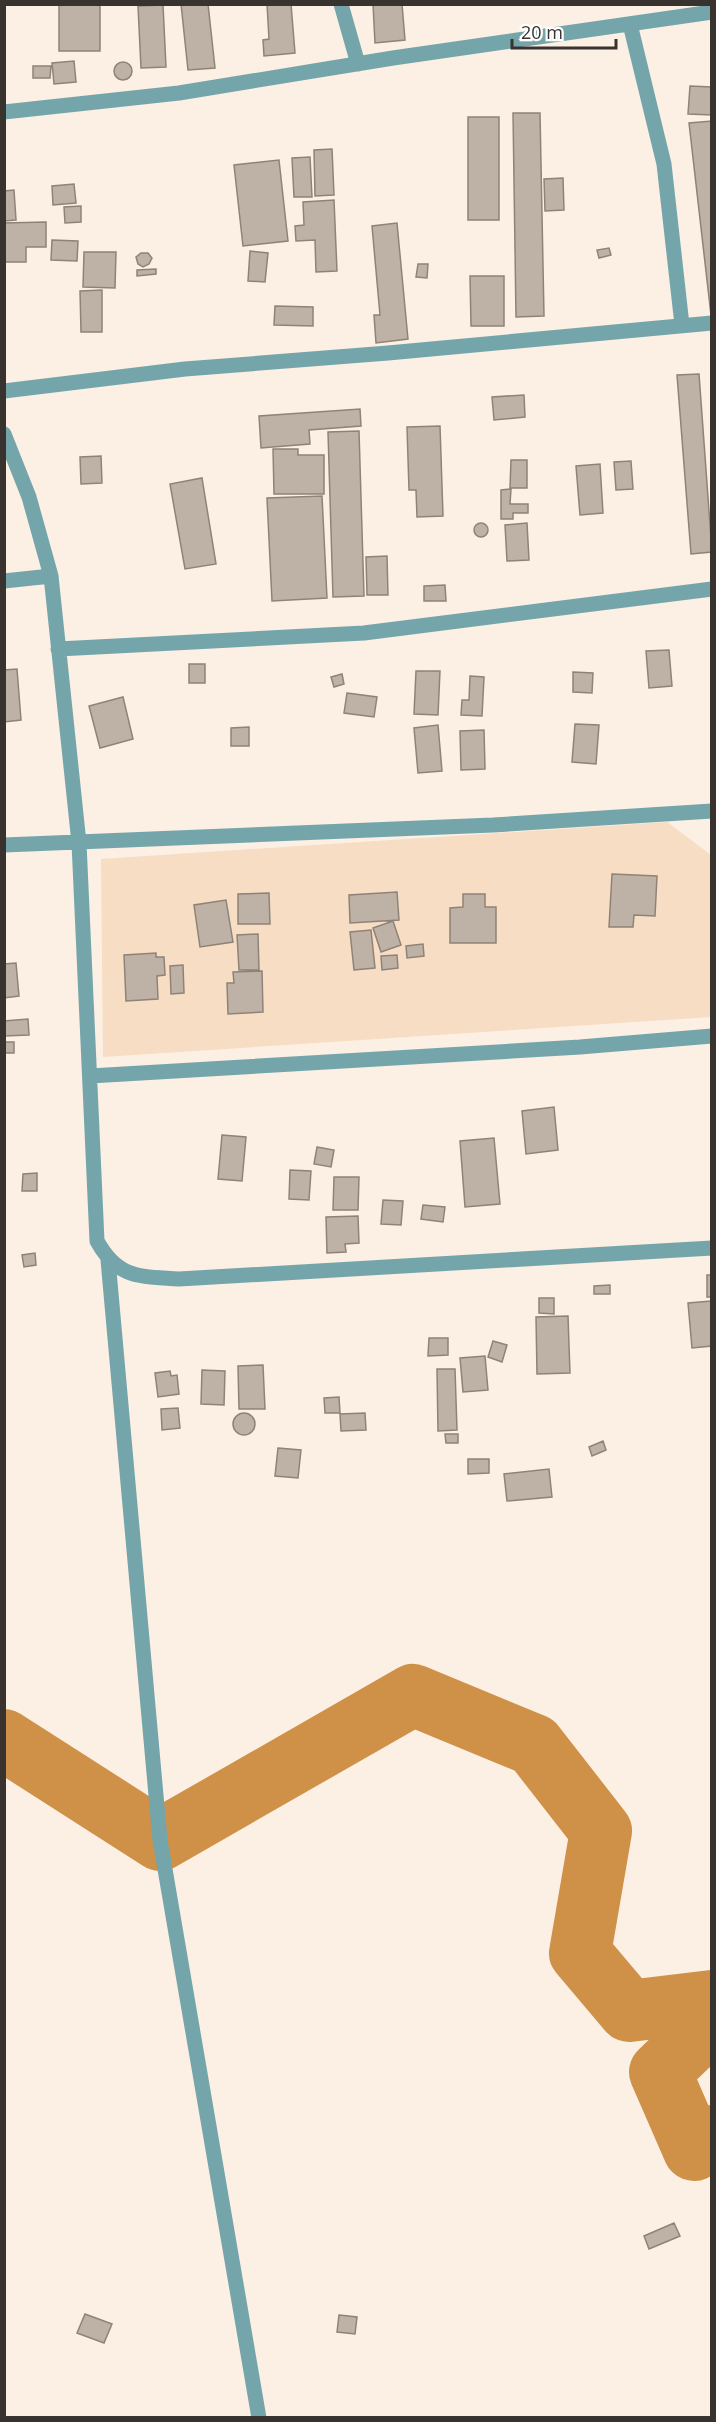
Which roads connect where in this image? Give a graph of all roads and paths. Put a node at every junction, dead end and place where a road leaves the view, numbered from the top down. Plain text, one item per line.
1 (341, 4) edge
2 (711, 12) edge
3 (630, 24) junction
4 (358, 64) junction
5 (4, 112) edge
6 (711, 323) edge
7 (682, 326) junction
8 (4, 391) edge
9 (4, 434) edge
10 (51, 576) junction
11 (4, 582) edge
12 (711, 589) edge
13 (58, 649) junction
14 (711, 811) edge
15 (79, 843) junction
16 (4, 845) edge
17 (711, 1036) edge
18 (90, 1076) junction
19 (711, 1248) edge
20 (108, 1260) junction
21 (259, 2418) edge

1 - 4 street
2 - 3 street
3 - 4 street
3 - 7 street
4 - 5 street
6 - 7 street
7 - 8 street
9 - 10 street
10 - 11 street
10 - 13 street
12 - 13 street
13 - 15 street
14 - 15 street
15 - 16 street
15 - 18 street
17 - 18 street
18 - 20 street
19 - 20 street
20 - 21 street

